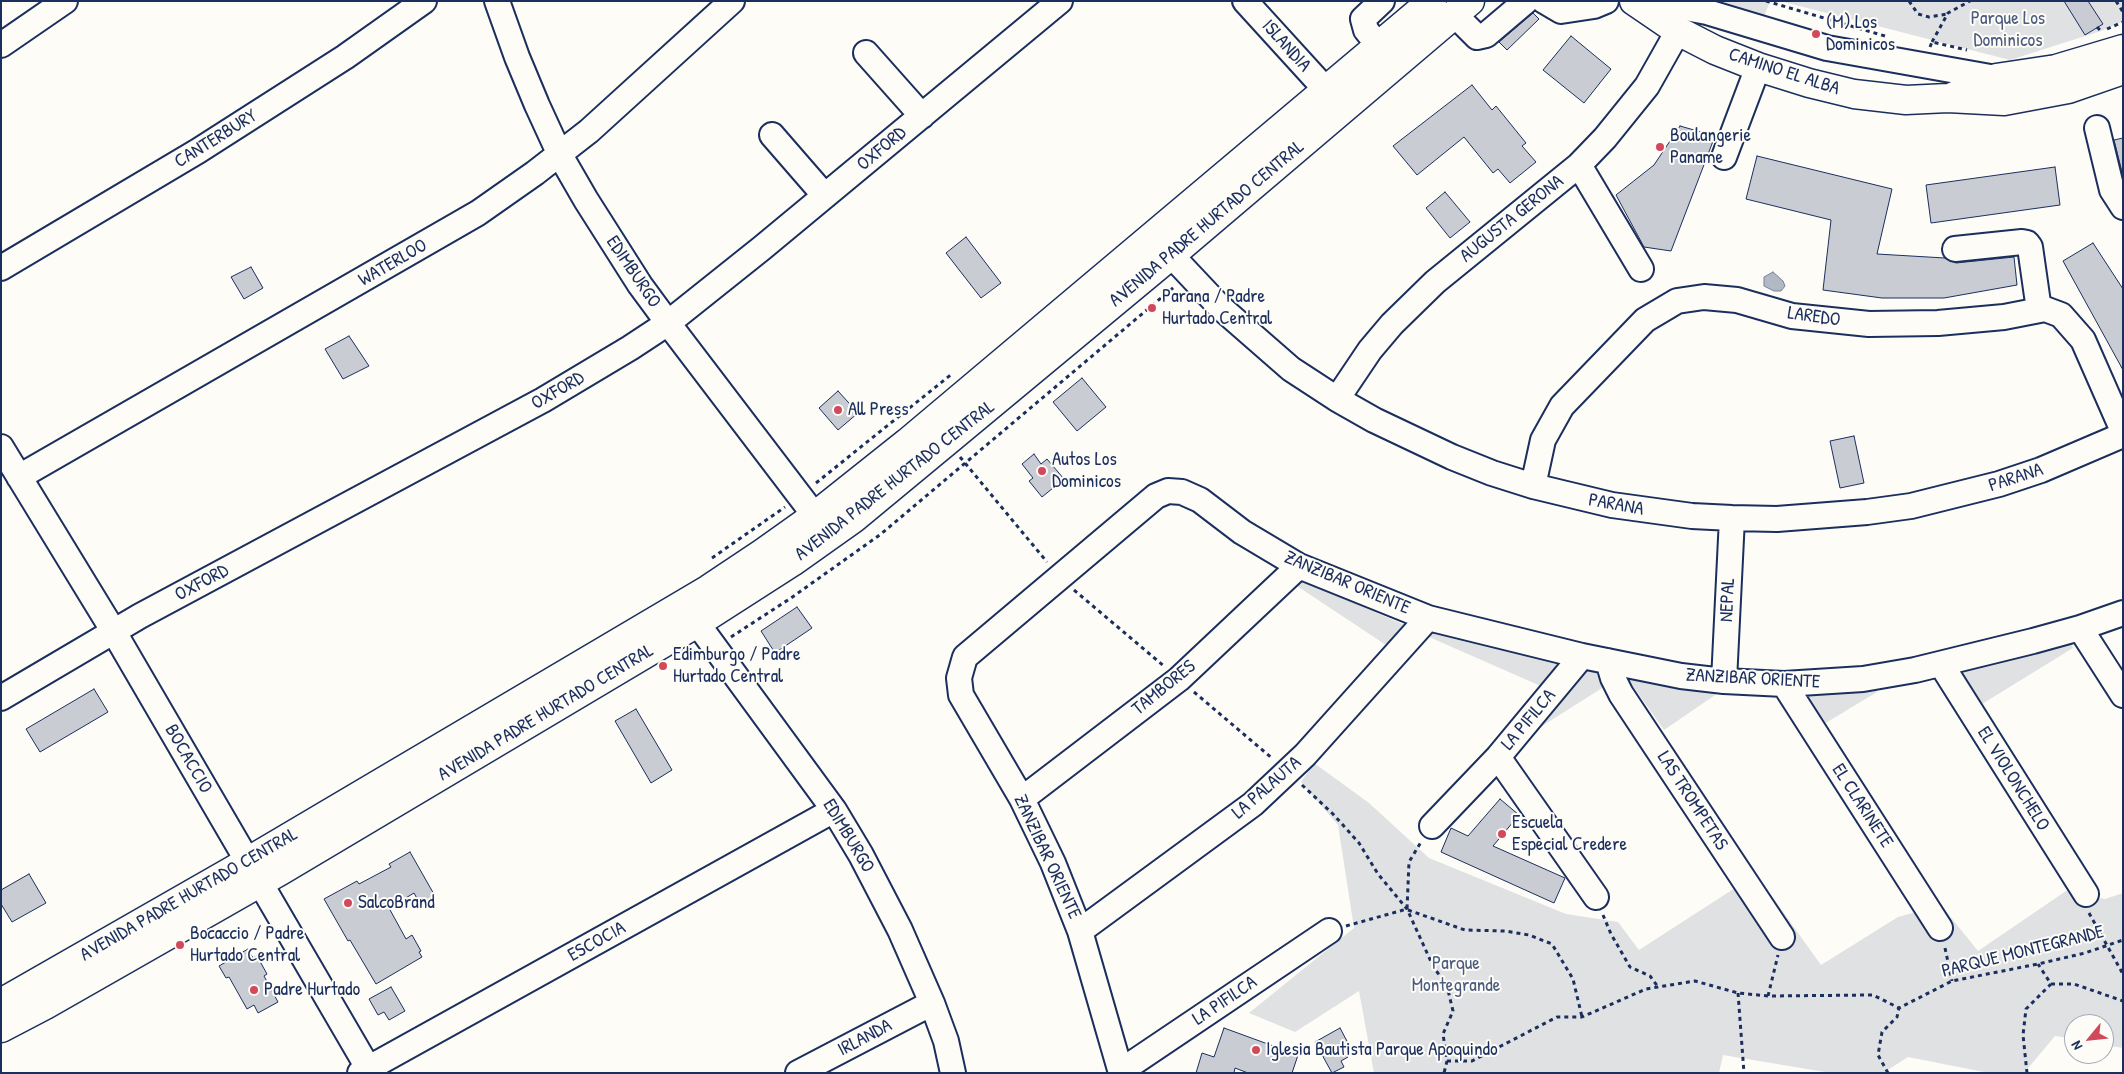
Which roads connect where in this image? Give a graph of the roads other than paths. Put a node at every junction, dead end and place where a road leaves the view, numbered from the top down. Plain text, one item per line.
1 (64, 1) edge
2 (424, 1) edge
3 (497, 1) edge
4 (732, 1) edge
5 (1060, 1) edge
6 (1245, 1) edge
7 (1382, 1) edge
8 (1526, 1) edge
9 (1544, 1) edge
10 (1606, 1) edge
11 (1634, 1) edge
12 (1648, 1) edge
13 (1452, 6) edge
14 (1678, 31) junction
15 (1, 45) edge
16 (1379, 46) junction
17 (2123, 49) edge
18 (866, 53) dead end
19 (1758, 67) junction
20 (2123, 70) edge
21 (1996, 78) junction
22 (1327, 91) junction
23 (1948, 98) junction
24 (922, 116) junction
25 (2096, 128) dead end
26 (772, 135) dead end
27 (560, 155) junction
28 (1724, 156) dead end
29 (1579, 165) junction
30 (825, 196) junction
31 (2123, 207) edge
32 (1955, 249) dead end
33 (1171, 255) junction
34 (1, 268) edge
35 (1641, 269) dead end
36 (2039, 310) junction
37 (668, 323) junction
38 (1337, 399) junction
39 (2123, 433) edge
40 (1, 446) edge
41 (19, 477) junction
42 (1533, 486) junction
43 (807, 506) junction
44 (1732, 518) junction
45 (1299, 566) junction
46 (2123, 613) edge
47 (1428, 618) junction
48 (697, 623) junction
49 (2080, 628) junction
50 (114, 632) junction
51 (1582, 656) junction
52 (1608, 661) junction
53 (1941, 664) junction
54 (1724, 681) junction
55 (1784, 684) junction
56 (2123, 695) edge
57 (1, 698) edge
58 (1498, 757) junction
59 (1022, 799) junction
60 (834, 810) junction
61 (1432, 826) road end
62 (254, 872) junction
63 (2086, 894) road end
64 (1596, 897) road end
65 (1940, 928) road end
66 (1080, 931) junction
67 (1329, 931) road end
68 (1782, 938) road end
69 (1, 1002) edge
70 (932, 1002) junction
71 (1, 1028) edge
72 (366, 1071) edge
73 (1121, 1072) edge
74 (798, 1073) edge
75 (953, 1073) edge

1 - 15 street
2 - 34 street, CANTERBURY
3 - 27 street, EDIMBURGO
4 - 27 street, WATERLOO
5 - 24 street, OXFORD
6 - 22 street, ISLANDIA
7 - 16 street
8 - 13 street
9 - 10 street
11 - 14 main road, CAMINO EL ALBA
12 - 21 street
13 - 16 main road, AVENIDA PADRE HURTADO CENTRAL
13 - 33 main road, AVENIDA PADRE HURTADO CENTRAL
14 - 19 main road, CAMINO EL ALBA
14 - 29 street, AUGUSTA GERONA
16 - 22 main road, AVENIDA PADRE HURTADO CENTRAL
17 - 21 main road, CAMINO EL ALBA
18 - 24 street
19 - 23 main road, CAMINO EL ALBA
19 - 28 street
20 - 23 main road, CAMINO EL ALBA
21 - 23 main road, CAMINO EL ALBA
22 - 43 main road, AVENIDA PADRE HURTADO CENTRAL
24 - 30 street, OXFORD
25 - 31 street
26 - 30 street
27 - 37 street, EDIMBURGO
27 - 41 street, WATERLOO
29 - 35 street
29 - 38 street, AUGUSTA GERONA
30 - 37 street, OXFORD
32 - 36 street
33 - 38 street, PARANA
33 - 48 main road, AVENIDA PADRE HURTADO CENTRAL
36 - 39 street, LAREDO
36 - 42 street, LAREDO
37 - 43 street, EDIMBURGO
37 - 50 street, OXFORD
38 - 42 street, PARANA
39 - 44 street, PARANA
40 - 41 street, BOCACCIO
41 - 50 street, BOCACCIO
42 - 44 street, PARANA
43 - 62 main road, AVENIDA PADRE HURTADO CENTRAL
44 - 54 street, NEPAL
45 - 47 street, ZANZIBAR ORIENTE
45 - 59 street, TAMBORES
45 - 59 street, ZANZIBAR ORIENTE
46 - 49 street, ZANZIBAR ORIENTE
47 - 51 street, ZANZIBAR ORIENTE
47 - 66 street, LA PALAUTA
48 - 60 street, EDIMBURGO
48 - 62 main road, AVENIDA PADRE HURTADO CENTRAL
49 - 53 street, ZANZIBAR ORIENTE
49 - 56 street
50 - 57 street, OXFORD
50 - 62 street, BOCACCIO
51 - 52 street, ZANZIBAR ORIENTE
51 - 58 street, LA PIFILCA
52 - 54 street, ZANZIBAR ORIENTE
52 - 68 street, LAS TROMPETAS
53 - 55 street, ZANZIBAR ORIENTE
53 - 63 street, EL VIOLONCHELO
54 - 55 street, ZANZIBAR ORIENTE
55 - 65 street, EL CLARINETE
58 - 61 street, LA PIFILCA
58 - 64 street
59 - 66 street, ZANZIBAR ORIENTE
60 - 70 street, EDIMBURGO
60 - 72 street, ESCOCIA
62 - 69 main road, AVENIDA PADRE HURTADO CENTRAL
62 - 71 main road, AVENIDA PADRE HURTADO CENTRAL
62 - 72 street, BOCACCIO
66 - 73 street, ZANZIBAR ORIENTE
67 - 73 street, LA PIFILCA
70 - 74 street, IRLANDA
70 - 75 street, EDIMBURGO

